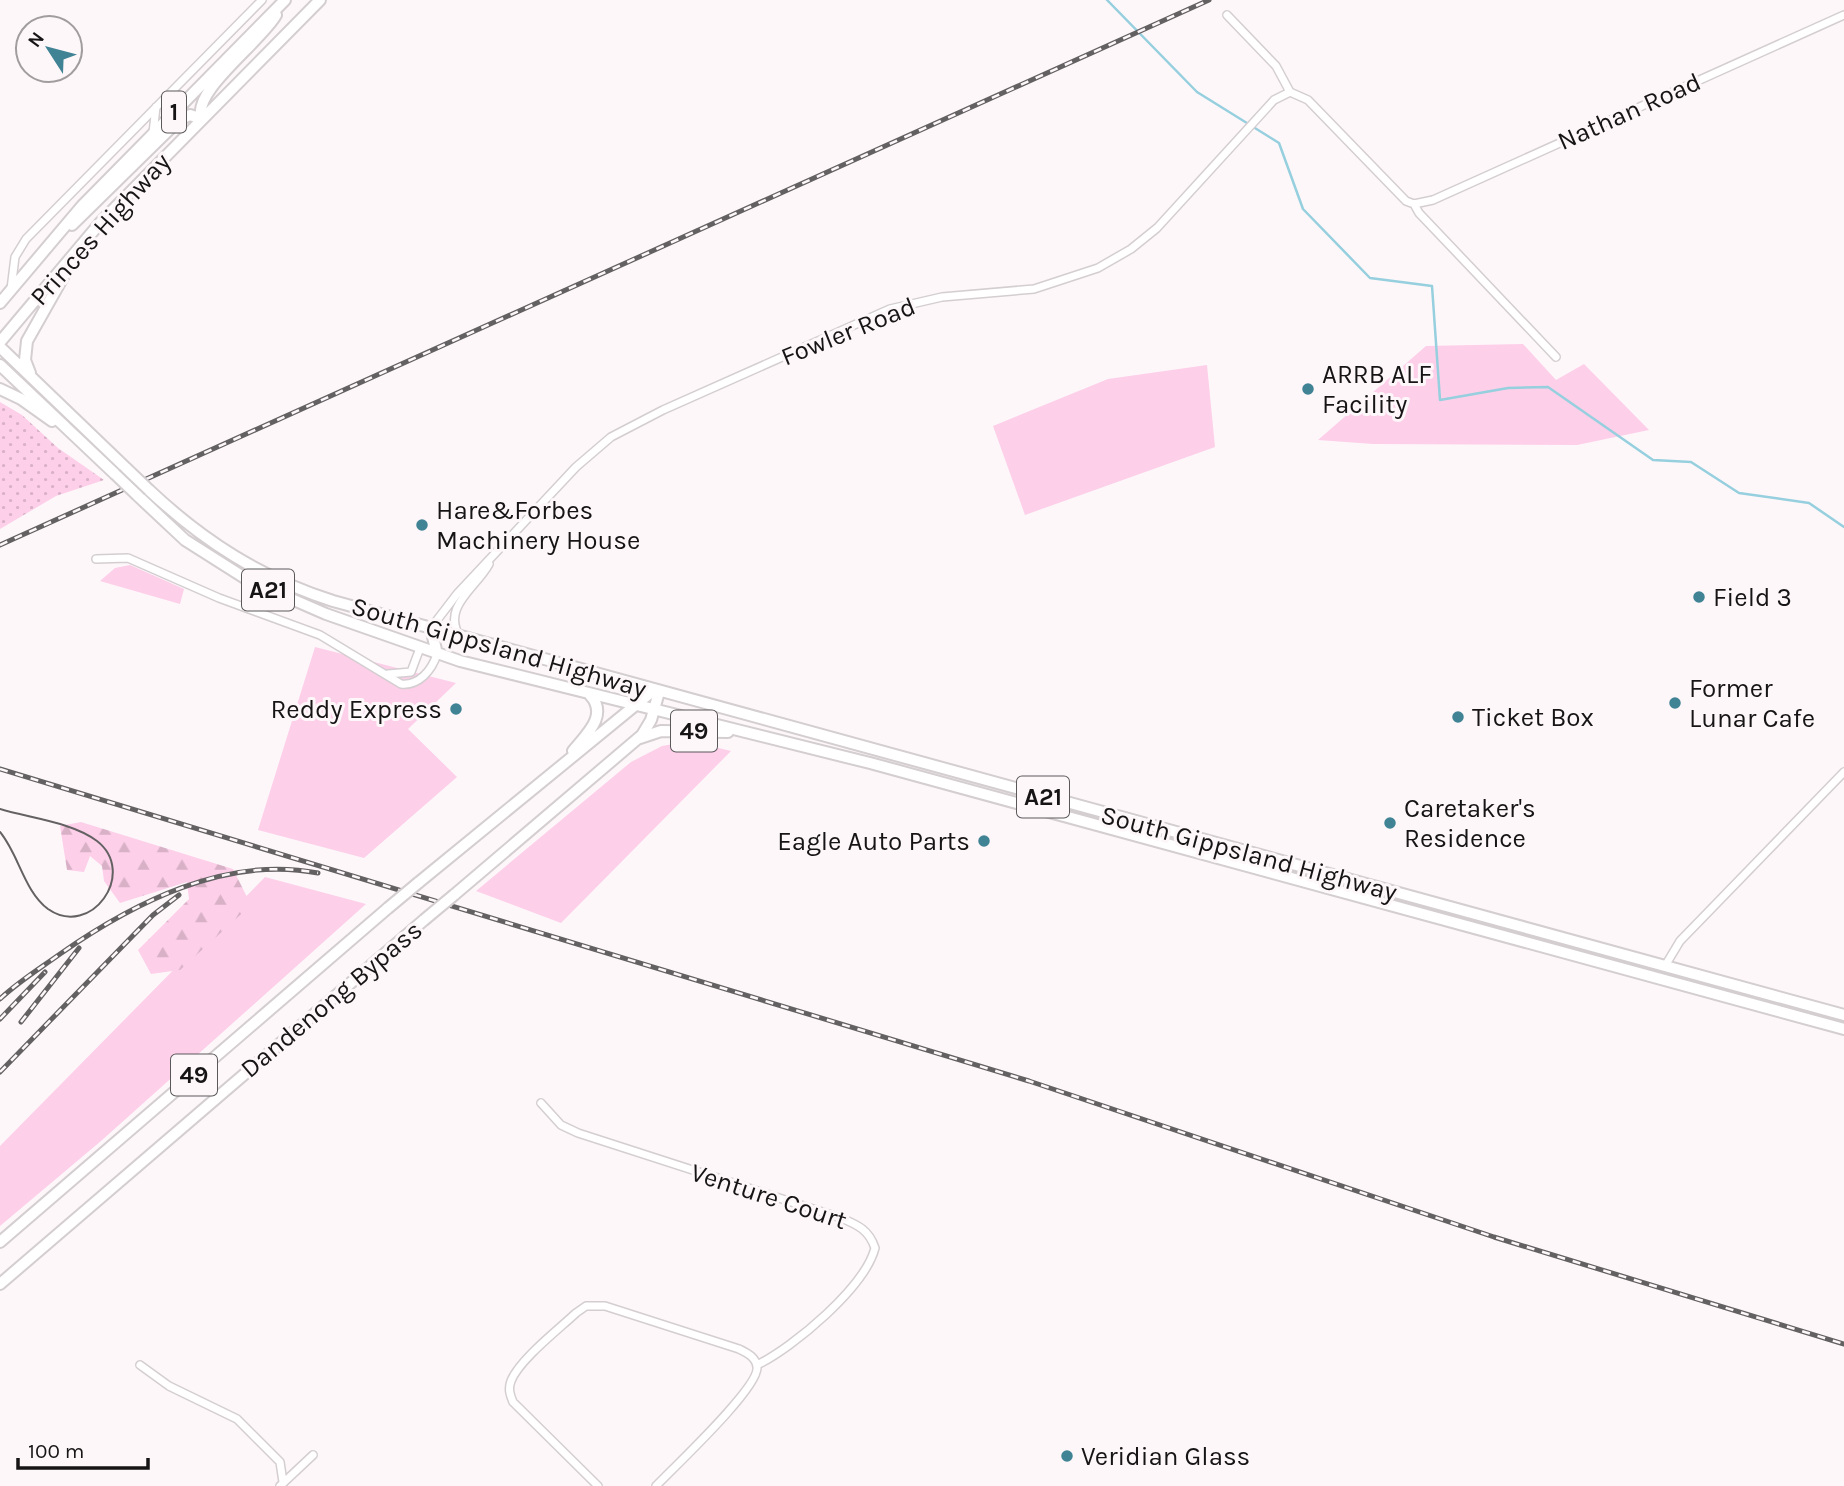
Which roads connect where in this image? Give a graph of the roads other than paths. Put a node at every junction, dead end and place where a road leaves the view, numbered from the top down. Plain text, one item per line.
1 (262, 0) edge
2 (320, 0) edge
3 (283, 2) edge
4 (1227, 15) dead end
5 (1844, 15) edge
6 (1290, 92) junction
7 (156, 107) junction
8 (202, 120) junction
9 (153, 133) junction
10 (1414, 204) junction
11 (46, 246) junction
12 (78, 247) junction
13 (7, 290) edge
14 (0, 303) edge
15 (0, 342) edge
16 (0, 347) edge
17 (1556, 357) dead end
18 (0, 365) edge
19 (32, 378) junction
20 (0, 389) edge
21 (83, 443) junction
22 (492, 556) junction
23 (96, 559) dead end
24 (431, 628) junction
25 (460, 637) junction
26 (420, 648) junction
27 (437, 654) junction
28 (384, 673) junction
29 (657, 691) junction
30 (590, 695) junction
31 (636, 705) junction
32 (654, 710) junction
33 (755, 733) junction
34 (636, 741) junction
35 (874, 750) junction
36 (870, 763) junction
37 (1844, 772) edge
38 (553, 775) junction
39 (1152, 826) junction
40 (1148, 839) junction
41 (1305, 869) junction
42 (1302, 881) junction
43 (1458, 916) junction
44 (1517, 926) junction
45 (1514, 937) junction
46 (1665, 966) junction
47 (1661, 978) junction
48 (1804, 1005) junction
49 (1844, 1015) edge
50 (1801, 1017) junction
51 (1844, 1029) edge
52 (541, 1103) dead end
53 (0, 1242) edge
54 (0, 1284) edge
55 (140, 1365) dead end
56 (757, 1365) junction
57 (313, 1455) dead end
58 (282, 1484) edge
59 (598, 1486) edge
60 (656, 1486) edge

1 - 7 street, Princes Highway
2 - 8 highway, Princes Highway / 1
3 - 8 highway
3 - 9 highway, Princes Highway / 1
4 - 6 street
5 - 10 street, Nathan Road
6 - 10 street
6 - 22 street, Fowler Road
7 - 9 street
7 - 13 street, Princes Highway
8 - 11 highway
8 - 12 highway, Princes Highway / 1
9 - 11 highway, Princes Highway / 1
10 - 17 street
11 - 13 highway, Princes Highway / 1
12 - 15 highway, Princes Highway / 1
12 - 19 highway
13 - 14 highway, Princes Highway / 1
16 - 19 highway, South Gippsland Highway
18 - 21 highway, South Gippsland Highway
19 - 24 highway, South Gippsland Highway / A21, bridge
20 - 21 highway
21 - 26 highway, South Gippsland Highway / A21, bridge
22 - 24 street, Fowler Road
22 - 25 street
23 - 28 street
24 - 25 highway, South Gippsland Highway / A21
24 - 26 highway
24 - 27 highway
25 - 29 highway, South Gippsland Highway / A21
26 - 27 highway, South Gippsland Highway / A21
26 - 28 street
27 - 28 street
27 - 30 highway, South Gippsland Highway / A21
29 - 31 highway, Dandenong Bypass / 49
29 - 32 highway, 49
29 - 35 highway, South Gippsland Highway / A21
30 - 31 highway, South Gippsland Highway / A21
30 - 38 highway, 49
31 - 32 highway, South Gippsland Highway / A21
31 - 38 highway, Dandenong Bypass / 49
32 - 33 highway, South Gippsland Highway / A21
32 - 34 highway, Dandenong Bypass / 49
33 - 34 highway, 49
33 - 36 highway, South Gippsland Highway / A21
34 - 54 highway, Dandenong Bypass / 49, bridge
35 - 36 highway
35 - 39 highway, South Gippsland Highway / A21
36 - 40 highway, South Gippsland Highway / A21
37 - 46 street
38 - 53 highway, Dandenong Bypass / 49, bridge
39 - 40 highway
39 - 41 highway, South Gippsland Highway / A21
40 - 42 highway, South Gippsland Highway / A21
41 - 42 highway
41 - 43 highway, South Gippsland Highway / A21
42 - 43 highway, South Gippsland Highway / A21
43 - 44 highway, South Gippsland Highway / A21
43 - 45 highway, South Gippsland Highway / A21
44 - 45 highway
44 - 46 highway, South Gippsland Highway / A21
45 - 47 highway, South Gippsland Highway / A21
46 - 47 highway
46 - 48 highway, South Gippsland Highway / A21
47 - 50 highway, South Gippsland Highway
48 - 49 highway, South Gippsland Highway / A21
48 - 50 highway
50 - 51 highway, South Gippsland Highway
52 - 56 street, Venture Court
55 - 58 street
56 - 59 street
56 - 60 street
57 - 58 street

